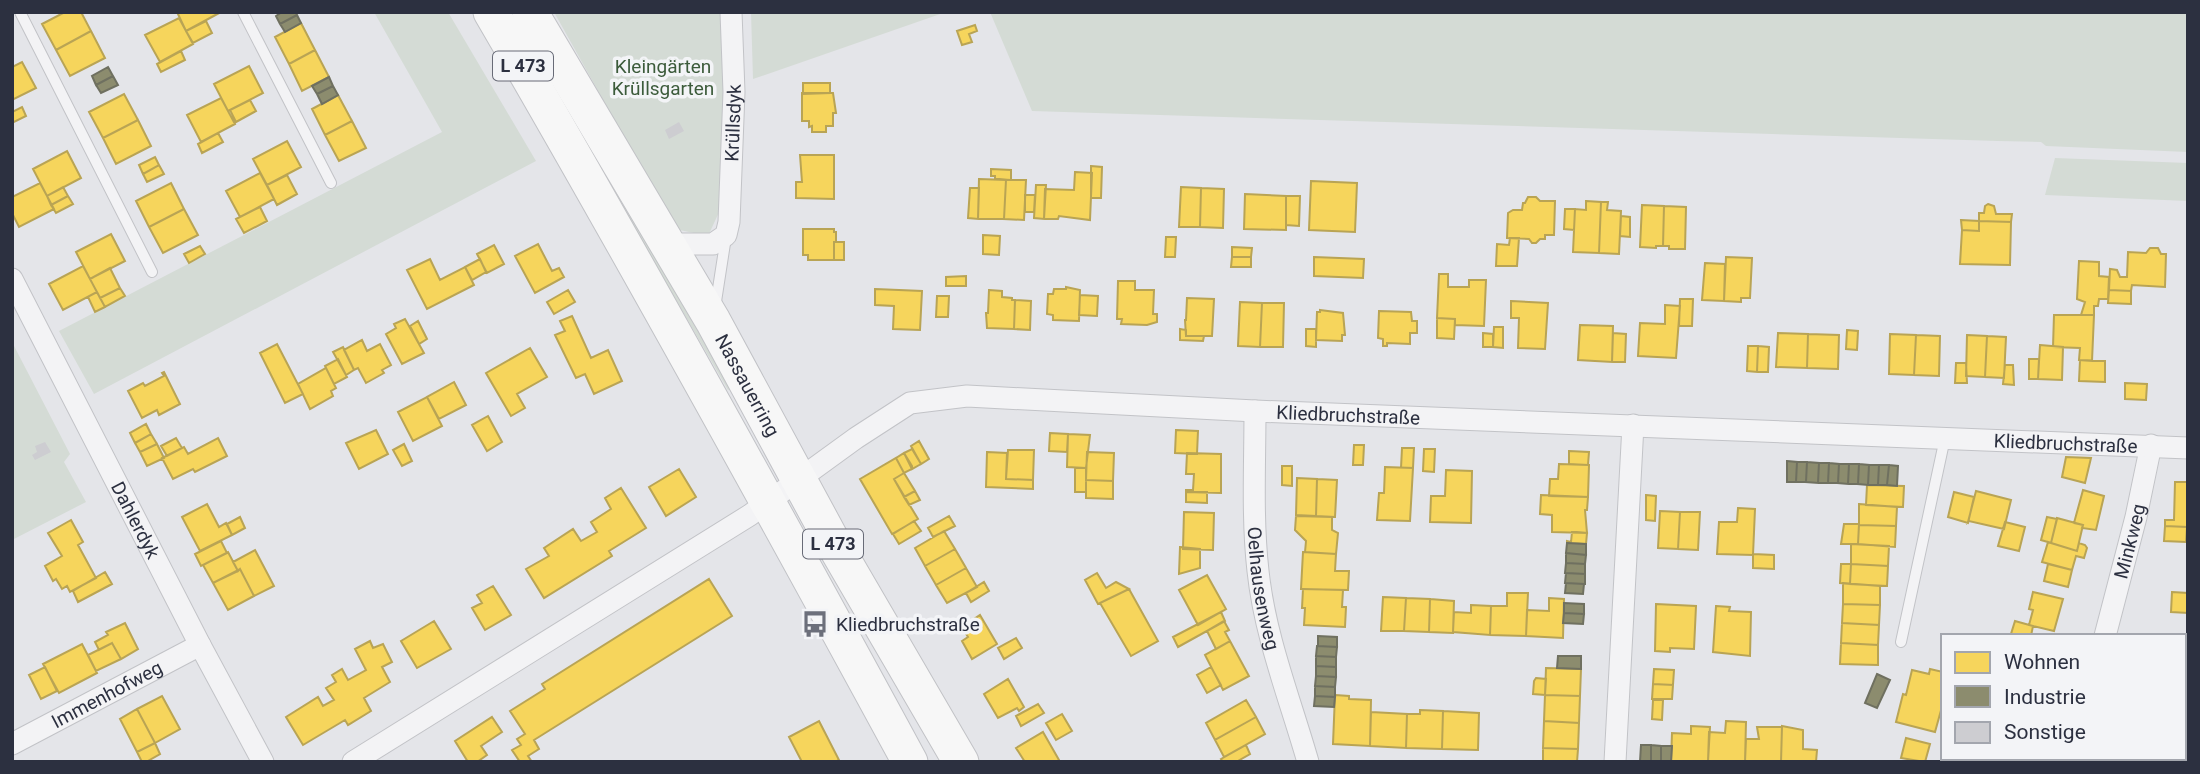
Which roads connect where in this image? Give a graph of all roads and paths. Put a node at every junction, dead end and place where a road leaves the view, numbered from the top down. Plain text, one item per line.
1 (20, 12) edge
2 (243, 12) edge
3 (491, 12) edge
4 (530, 12) edge
5 (731, 12) edge
6 (331, 183) dead end
7 (726, 235) junction
8 (665, 240) junction
9 (152, 272) dead end
10 (12, 279) edge
11 (713, 321) junction
12 (1255, 411) junction
13 (1633, 425) junction
14 (1945, 438) junction
15 (2151, 445) junction
16 (2188, 448) edge
17 (798, 479) junction
18 (769, 502) junction
19 (2106, 634) edge
20 (1901, 642) dead end
21 (200, 645) junction
22 (12, 744) edge
23 (262, 762) edge
24 (353, 762) edge
25 (910, 762) edge
26 (961, 762) edge
27 (1308, 762) edge
28 (1615, 762) edge

1 - 9 lane
2 - 6 lane
3 - 18 main road, Nassauerring / L 473
4 - 8 main road, Nassauerring / L 473
5 - 7 street, Krüllsdyk
7 - 8 street
7 - 11 lane, Krüllsdyk
8 - 11 main road, Nassauerring / L 473
10 - 21 street, Dahlerdyk
11 - 17 main road, Nassauerring / L 473
12 - 13 street, Kliedbruchstraße
12 - 17 street, Kliedbruchstraße
12 - 27 street, Oelhausenweg
13 - 14 street, Kliedbruchstraße
13 - 28 street
14 - 15 street, Kliedbruchstraße
14 - 20 lane
15 - 16 street, Kliedbruchstraße
15 - 19 street, Minkweg
17 - 18 street, Kliedbruchstraße
17 - 26 main road, Nassauerring / L 473
18 - 24 street, Kliedbruchstraße
18 - 25 main road, Nassauerring / L 473
21 - 22 street, Immenhofweg
21 - 23 street, Dahlerdyk

